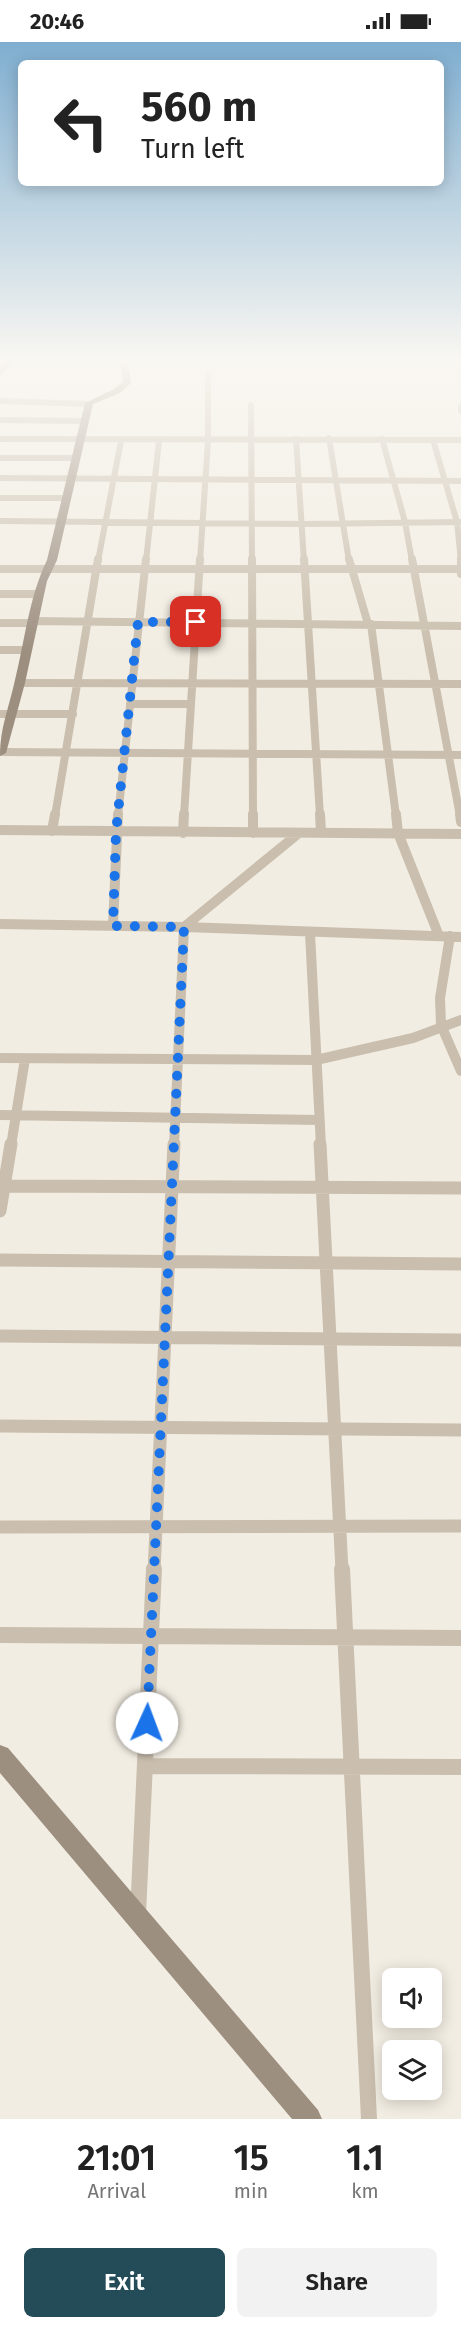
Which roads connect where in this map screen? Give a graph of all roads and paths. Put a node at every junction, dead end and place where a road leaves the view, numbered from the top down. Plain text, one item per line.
1 (77, 458) edge
2 (118, 459) edge
3 (156, 459) edge
4 (207, 459) edge
5 (251, 459) edge
6 (297, 459) edge
7 (332, 459) edge
8 (388, 459) edge
9 (438, 459) edge
10 (0, 478) edge
11 (71, 478) junction
12 (115, 478) junction
13 (153, 479) junction
14 (205, 480) junction
15 (251, 480) junction
16 (298, 480) junction
17 (336, 480) junction
18 (394, 480) junction
19 (444, 481) junction
20 (461, 481) edge
21 (0, 498) edge
22 (66, 498) junction
23 (0, 521) edge
24 (61, 522) junction
25 (104, 522) junction
26 (149, 522) junction
27 (203, 522) junction
28 (405, 522) junction
29 (459, 522) edge
30 (251, 523) junction
31 (343, 523) junction
32 (301, 524) junction
33 (461, 542) edge
34 (0, 569) edge
35 (49, 570) junction
36 (97, 570) junction
37 (144, 571) junction
38 (200, 571) junction
39 (251, 571) junction
40 (304, 571) junction
41 (351, 571) junction
42 (413, 571) junction
43 (460, 572) edge
44 (0, 594) edge
45 (39, 594) junction
46 (32, 622) junction
47 (89, 622) junction
48 (138, 622) junction
49 (196, 622) junction
50 (0, 623) edge
51 (252, 623) junction
52 (308, 623) junction
53 (369, 624) junction
54 (423, 625) junction
55 (461, 626) edge
56 (0, 650) edge
57 (27, 650) junction
58 (20, 683) junction
59 (78, 683) junction
60 (132, 684) junction
61 (193, 684) junction
62 (252, 684) junction
63 (311, 684) junction
64 (379, 684) junction
65 (435, 684) junction
66 (461, 684) edge
67 (130, 704) junction
68 (191, 704) junction
69 (0, 714) edge
70 (11, 714) junction
71 (73, 714) junction
72 (0, 752) edge
73 (66, 752) junction
74 (124, 753) junction
75 (188, 753) junction
76 (253, 754) junction
77 (316, 754) junction
78 (388, 755) junction
79 (448, 755) junction
80 (461, 755) edge
81 (461, 822) edge
82 (0, 830) edge
83 (52, 831) junction
84 (116, 832) junction
85 (183, 833) junction
86 (254, 833) junction
87 (299, 833) junction
88 (321, 833) junction
89 (398, 833) junction
90 (461, 834) edge
91 (0, 924) edge
92 (113, 926) junction
93 (184, 927) junction
94 (310, 933) junction
95 (439, 936) junction
96 (456, 937) edge
97 (461, 1020) edge
98 (441, 1025) junction
99 (0, 1058) edge
100 (25, 1059) junction
101 (178, 1059) junction
102 (316, 1060) junction
103 (461, 1071) edge
104 (0, 1115) edge
105 (15, 1116) junction
106 (175, 1118) junction
107 (319, 1119) junction
108 (2, 1186) edge
109 (172, 1187) junction
110 (323, 1187) junction
111 (461, 1188) edge
112 (0, 1211) edge
113 (0, 1260) edge
114 (168, 1261) junction
115 (326, 1263) junction
116 (461, 1264) edge
117 (0, 1336) edge
118 (165, 1337) junction
119 (330, 1339) junction
120 (461, 1340) edge
121 (0, 1426) edge
122 (160, 1427) junction
123 (335, 1429) junction
124 (461, 1430) edge
125 (0, 1527) edge
126 (155, 1527) junction
127 (340, 1527) junction
128 (461, 1527) edge
129 (0, 1635) edge
130 (151, 1636) junction
131 (345, 1637) junction
132 (461, 1638) edge
133 (0, 1756) edge
134 (145, 1766) junction
135 (352, 1767) junction
136 (461, 1767) edge
137 (138, 1918) junction
138 (309, 2119) edge
139 (369, 2119) edge

1 - 11 street
2 - 12 street
3 - 13 street
4 - 14 street
5 - 15 street
6 - 16 street
7 - 17 street
8 - 18 street
9 - 19 street
10 - 11 street
11 - 12 street
11 - 22 street
12 - 13 street
12 - 25 street
13 - 14 street
13 - 26 street
14 - 15 street
14 - 27 street
15 - 16 street
15 - 30 street
16 - 17 street
16 - 32 street
17 - 18 street
17 - 31 street
18 - 19 street
18 - 28 street
19 - 20 street
19 - 29 street
21 - 22 street
22 - 24 street
23 - 24 street
24 - 25 street
24 - 35 street
25 - 26 street
25 - 36 street
26 - 27 street
26 - 37 street
27 - 30 street
27 - 38 street
28 - 29 street
28 - 31 street
28 - 42 street
29 - 33 street
30 - 32 street
30 - 39 street
31 - 32 street
31 - 41 street
32 - 40 street
33 - 43 street
34 - 35 street
35 - 36 street
35 - 45 street
36 - 37 street
36 - 47 street
37 - 38 street
37 - 48 street
38 - 39 street
38 - 49 street
39 - 40 street
39 - 51 street
40 - 41 street
40 - 52 street
41 - 42 street
41 - 53 street
42 - 43 street
42 - 54 street
44 - 45 street
45 - 46 street
46 - 47 street
46 - 50 street
46 - 57 street
47 - 48 street
47 - 59 street
48 - 49 street
48 - 60 street
49 - 51 street
49 - 61 street
51 - 52 street
51 - 62 street
52 - 53 street
52 - 63 street
53 - 54 street
53 - 64 street
54 - 55 street
54 - 65 street
56 - 57 street
57 - 58 street
58 - 59 street
58 - 70 street
59 - 60 street
59 - 71 street
60 - 61 street
60 - 67 street
61 - 62 street
61 - 68 street
62 - 63 street
62 - 76 street
63 - 64 street
63 - 77 street
64 - 65 street
64 - 78 street
65 - 66 street
65 - 79 street
67 - 68 street
67 - 74 street
68 - 75 street
69 - 70 street
70 - 71 street
70 - 72 street
71 - 73 street
72 - 73 street
73 - 74 street
73 - 83 street
74 - 75 street
74 - 84 street
75 - 76 street
75 - 85 street
76 - 77 street
76 - 86 street
77 - 78 street
77 - 88 street
78 - 79 street
78 - 89 street
79 - 80 street
79 - 81 street
82 - 83 street
83 - 84 street
84 - 85 street
84 - 92 street
85 - 86 street
86 - 87 street
87 - 88 street
87 - 93 street
88 - 89 street
89 - 90 street
89 - 95 street
91 - 92 street
92 - 93 street
93 - 94 street
93 - 101 street
94 - 95 street
94 - 102 street
95 - 96 street
96 - 98 street
97 - 98 street
98 - 102 street
98 - 103 street
99 - 100 street
100 - 101 street
100 - 105 street
101 - 102 street
101 - 106 street
102 - 107 street
104 - 105 street
105 - 106 street
105 - 108 street
106 - 107 street
106 - 109 street
107 - 110 street
108 - 109 street
108 - 112 street
109 - 110 street
109 - 114 street
110 - 111 street
110 - 115 street
113 - 114 street
114 - 115 street
114 - 118 street
115 - 116 street
115 - 119 street
117 - 118 street
118 - 119 street
118 - 122 street
119 - 120 street
119 - 123 street
121 - 122 street
122 - 123 street
122 - 126 street
123 - 124 street
123 - 127 street
125 - 126 street
126 - 127 street
126 - 130 street
127 - 128 street
127 - 131 street
129 - 130 street
130 - 131 street
130 - 134 street
131 - 132 street
131 - 135 street
133 - 137 street
134 - 135 street
134 - 137 street
135 - 136 street
135 - 139 street
137 - 138 street

